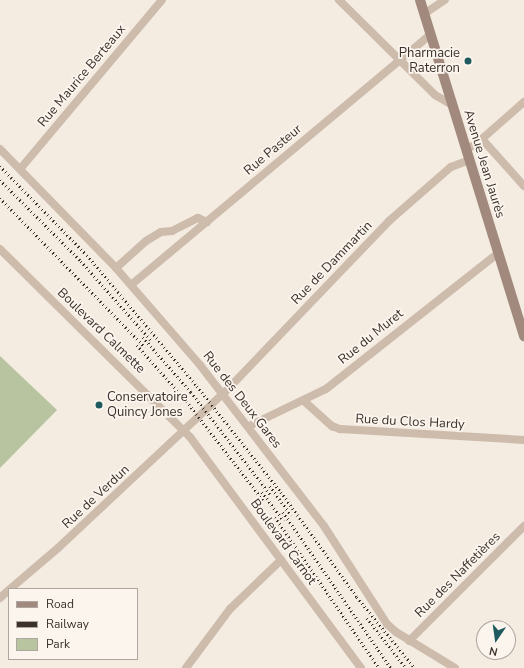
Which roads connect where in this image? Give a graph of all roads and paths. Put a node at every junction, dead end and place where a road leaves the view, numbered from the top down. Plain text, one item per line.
1 (162, 0) edge
2 (339, 0) edge
3 (420, 0) edge
4 (446, 0) edge
5 (424, 14) junction
6 (430, 34) junction
7 (399, 59) junction
8 (524, 102) edge
9 (452, 105) junction
10 (482, 139) junction
11 (0, 149) edge
12 (466, 149) junction
13 (469, 160) junction
14 (21, 168) junction
15 (524, 186) edge
16 (207, 222) junction
17 (0, 249) edge
18 (498, 253) junction
19 (116, 268) junction
20 (131, 285) junction
21 (524, 336) edge
22 (222, 394) junction
23 (215, 401) joint
24 (304, 401) junction
25 (249, 426) junction
26 (184, 430) junction
27 (524, 440) edge
28 (524, 526) edge
29 (281, 560) junction
30 (12, 588) edge
31 (8, 592) edge
32 (0, 598) edge
33 (409, 641) junction
34 (186, 668) edge
35 (361, 668) edge
36 (455, 668) edge

1 - 14 street, Rue Maurice Berteaux
2 - 7 street
3 - 5 main road, Avenue Jean Jaurès
4 - 5 street
5 - 6 main road, Avenue Jean Jaurès
6 - 7 street, Rue Pasteur
6 - 9 main road, Avenue Jean Jaurès
7 - 9 street
7 - 16 street, Rue Pasteur
8 - 10 street
9 - 12 main road, Avenue Jean Jaurès
10 - 12 street
10 - 15 street
11 - 14 street, Rue des Deux Gares
12 - 13 main road, Avenue Jean Jaurès
13 - 18 main road, Avenue Jean Jaurès
13 - 22 street, Rue de Dammartin
14 - 19 street, Rue des Deux Gares
16 - 19 street
16 - 20 street, Rue Pasteur
17 - 26 street, Boulevard Calmette
18 - 21 main road, Avenue Jean Jaurès
18 - 24 street, Rue du Muret
19 - 20 street, Rue des Deux Gares
20 - 22 street, Rue des Deux Gares
22 - 23 street, Rue de Dammartin
22 - 25 street, Rue des Deux Gares
23 - 26 street, Rue de Verdun
24 - 25 street, Rue du Muret
24 - 27 street, Rue du Clos Hardy
25 - 33 street, Rue des Deux Gares
26 - 29 street, Boulevard Carnot
26 - 30 street, Rue de Verdun
28 - 33 street, Rue des Naffetières
29 - 34 street
29 - 35 street, Boulevard Carnot
31 - 32 street, Rue de Verdun
33 - 36 street, Rue des Deux Gares

